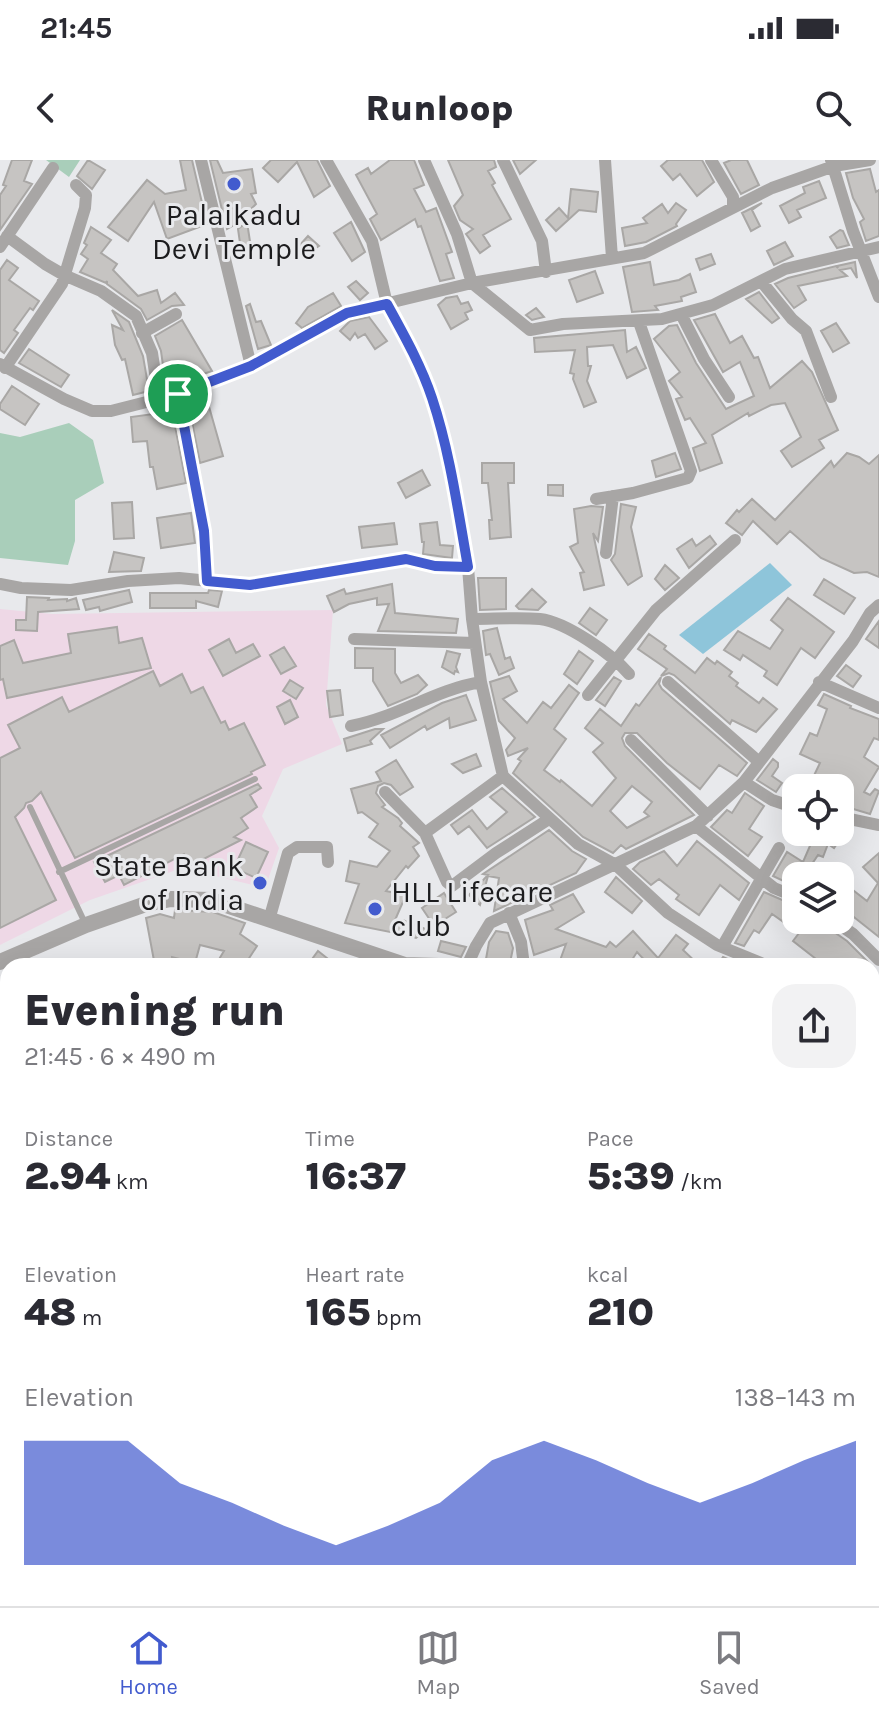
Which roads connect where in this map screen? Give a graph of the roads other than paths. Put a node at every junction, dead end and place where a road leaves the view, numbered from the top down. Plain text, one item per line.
1 (201, 160) edge
2 (326, 160) edge
3 (424, 160) edge
4 (503, 160) edge
5 (605, 160) edge
6 (711, 160) edge
7 (870, 160) edge
8 (832, 163) edge
9 (53, 168) dead end
10 (76, 185) dead end
11 (733, 206) junction
12 (4, 241) edge
13 (879, 247) edge
14 (861, 250) junction
15 (612, 258) junction
16 (546, 272) junction
17 (66, 276) junction
18 (761, 281) junction
19 (472, 283) junction
20 (879, 297) edge
21 (387, 304) junction
22 (176, 314) dead end
23 (681, 314) junction
24 (639, 322) junction
25 (142, 333) junction
26 (3, 366) edge
27 (251, 366) junction
28 (178, 394) junction
29 (729, 397) dead end
30 (831, 397) dead end
31 (159, 399) junction
32 (613, 496) junction
33 (596, 499) dead end
34 (735, 540) dead end
35 (606, 553) dead end
36 (468, 567) junction
37 (207, 581) junction
38 (0, 584) edge
39 (879, 605) edge
40 (472, 619) junction
41 (354, 639) dead end
42 (474, 643) junction
43 (617, 660) junction
44 (629, 674) dead end
45 (481, 682) junction
46 (668, 682) dead end
47 (819, 682) junction
48 (588, 695) dead end
49 (879, 708) edge
50 (351, 726) dead end
51 (631, 740) dead end
52 (758, 761) junction
53 (503, 776) junction
54 (255, 779) dead end
55 (744, 782) junction
56 (385, 792) dead end
57 (782, 803) edge
58 (30, 807) dead end
59 (708, 816) junction
60 (549, 819) junction
61 (854, 820) edge
62 (879, 825) edge
63 (696, 826) junction
64 (425, 833) junction
65 (779, 848) dead end
66 (328, 862) dead end
67 (616, 865) junction
68 (59, 872) junction
69 (762, 878) junction
70 (782, 891) edge
71 (509, 913) junction
72 (269, 920) junction
73 (86, 925) junction
74 (853, 934) edge
75 (722, 947) junction
76 (9, 958) edge
77 (361, 958) edge
78 (471, 958) edge
79 (523, 958) edge
80 (749, 958) edge
81 (877, 958) edge

1 - 27 street
2 - 21 street
3 - 19 street
4 - 16 street
5 - 15 street
6 - 11 street
7 - 8 street
8 - 11 street
8 - 14 street
9 - 12 street
10 - 17 street
11 - 15 street
12 - 17 street
13 - 14 street
14 - 18 street
14 - 20 street
15 - 16 street
16 - 19 street
17 - 25 street
17 - 26 street
18 - 23 street
18 - 30 street
19 - 21 street
19 - 24 street
21 - 27 street
21 - 36 street
22 - 25 street
23 - 24 street
23 - 29 street
24 - 32 street
25 - 31 street
26 - 31 street
27 - 28 street
28 - 31 street
28 - 37 street
32 - 33 street
32 - 35 street
34 - 43 street
36 - 37 street
36 - 40 street
37 - 38 street
39 - 47 street
40 - 42 street
40 - 43 street
41 - 42 street
42 - 45 street
43 - 44 street
43 - 48 street
45 - 50 street
45 - 53 street
46 - 52 street
47 - 49 street
47 - 52 street
51 - 59 street
52 - 55 street
53 - 60 street
53 - 64 street
54 - 68 lane
55 - 57 street
55 - 59 street
56 - 64 street
58 - 68 lane
59 - 63 street
60 - 64 street
60 - 67 street
61 - 62 street
63 - 67 street
63 - 69 street
65 - 69 street
66 - 72 street
67 - 71 street
67 - 75 street
68 - 73 lane
69 - 70 street
69 - 75 street
71 - 78 street
71 - 79 street
72 - 73 street
72 - 77 street
73 - 76 street
74 - 81 street
75 - 80 street

